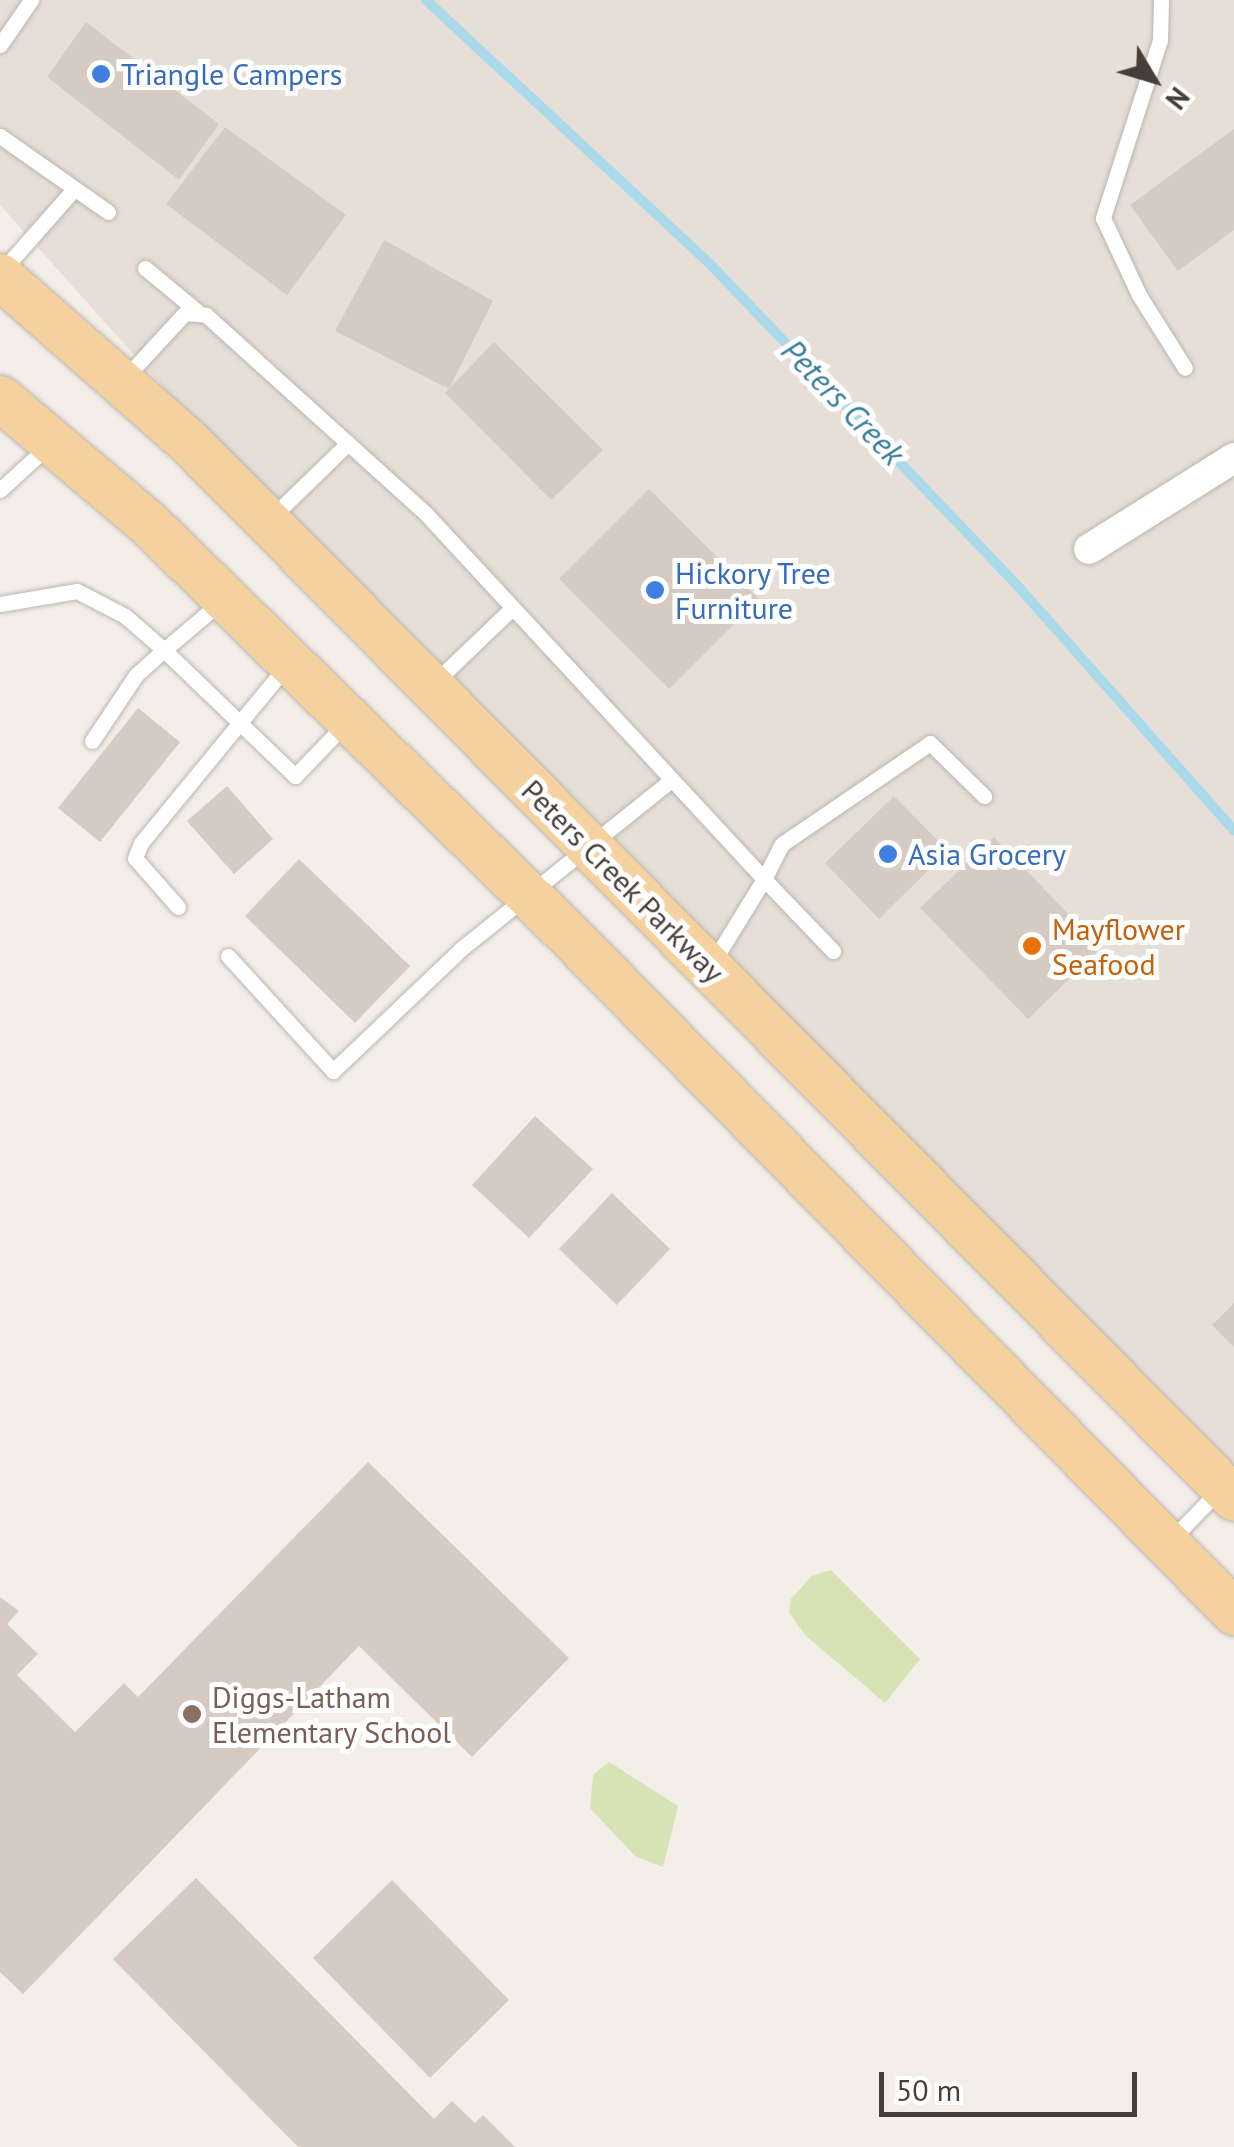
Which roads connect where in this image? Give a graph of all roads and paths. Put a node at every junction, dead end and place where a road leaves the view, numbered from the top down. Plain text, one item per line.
1 (31, 0) edge
2 (1161, 0) edge
3 (0, 46) edge
4 (0, 136) edge
5 (74, 189) junction
6 (108, 212) dead end
7 (146, 268) dead end
8 (0, 274) edge
9 (197, 311) junction
10 (1185, 368) dead end
11 (121, 382) junction
12 (0, 398) edge
13 (52, 442) junction
14 (348, 443) junction
15 (1234, 458) edge
16 (0, 490) edge
17 (267, 522) junction
18 (1089, 549) dead end
19 (226, 598) junction
20 (0, 604) edge
21 (512, 609) junction
22 (164, 650) junction
23 (289, 661) junction
24 (430, 686) junction
25 (349, 720) junction
26 (242, 725) junction
27 (92, 741) dead end
28 (670, 782) junction
29 (984, 796) dead end
30 (588, 845) junction
31 (764, 879) junction
32 (526, 894) junction
33 (639, 898) junction
34 (178, 907) dead end
35 (833, 951) dead end
36 (589, 955) junction
37 (228, 956) dead end
38 (709, 968) junction
39 (1230, 1487) edge
40 (1168, 1544) junction
41 (1234, 1612) edge

1 - 3 lane
2 - 10 lane
4 - 5 lane
5 - 6 lane
5 - 8 lane
7 - 9 lane
8 - 11 main road, Peters Creek Parkway
9 - 11 lane
9 - 14 lane
11 - 17 main road, Peters Creek Parkway
12 - 13 main road
13 - 16 lane
13 - 19 main road
14 - 17 lane
14 - 21 lane
15 - 18 street
17 - 24 main road, Peters Creek Parkway
19 - 22 lane
19 - 23 main road
20 - 22 lane
21 - 24 lane
21 - 28 lane
22 - 26 lane
22 - 27 lane
23 - 25 main road
23 - 26 lane
24 - 30 main road, Peters Creek Parkway
25 - 26 lane
25 - 32 main road
26 - 34 lane
28 - 30 lane
28 - 31 lane
29 - 31 lane
30 - 32 lane
30 - 33 main road, Peters Creek Parkway
31 - 35 lane
31 - 38 lane
32 - 36 main road
32 - 37 lane
33 - 36 main road
33 - 38 main road, Peters Creek Parkway
36 - 40 main road
38 - 39 main road, Peters Creek Parkway
39 - 40 lane
40 - 41 main road

